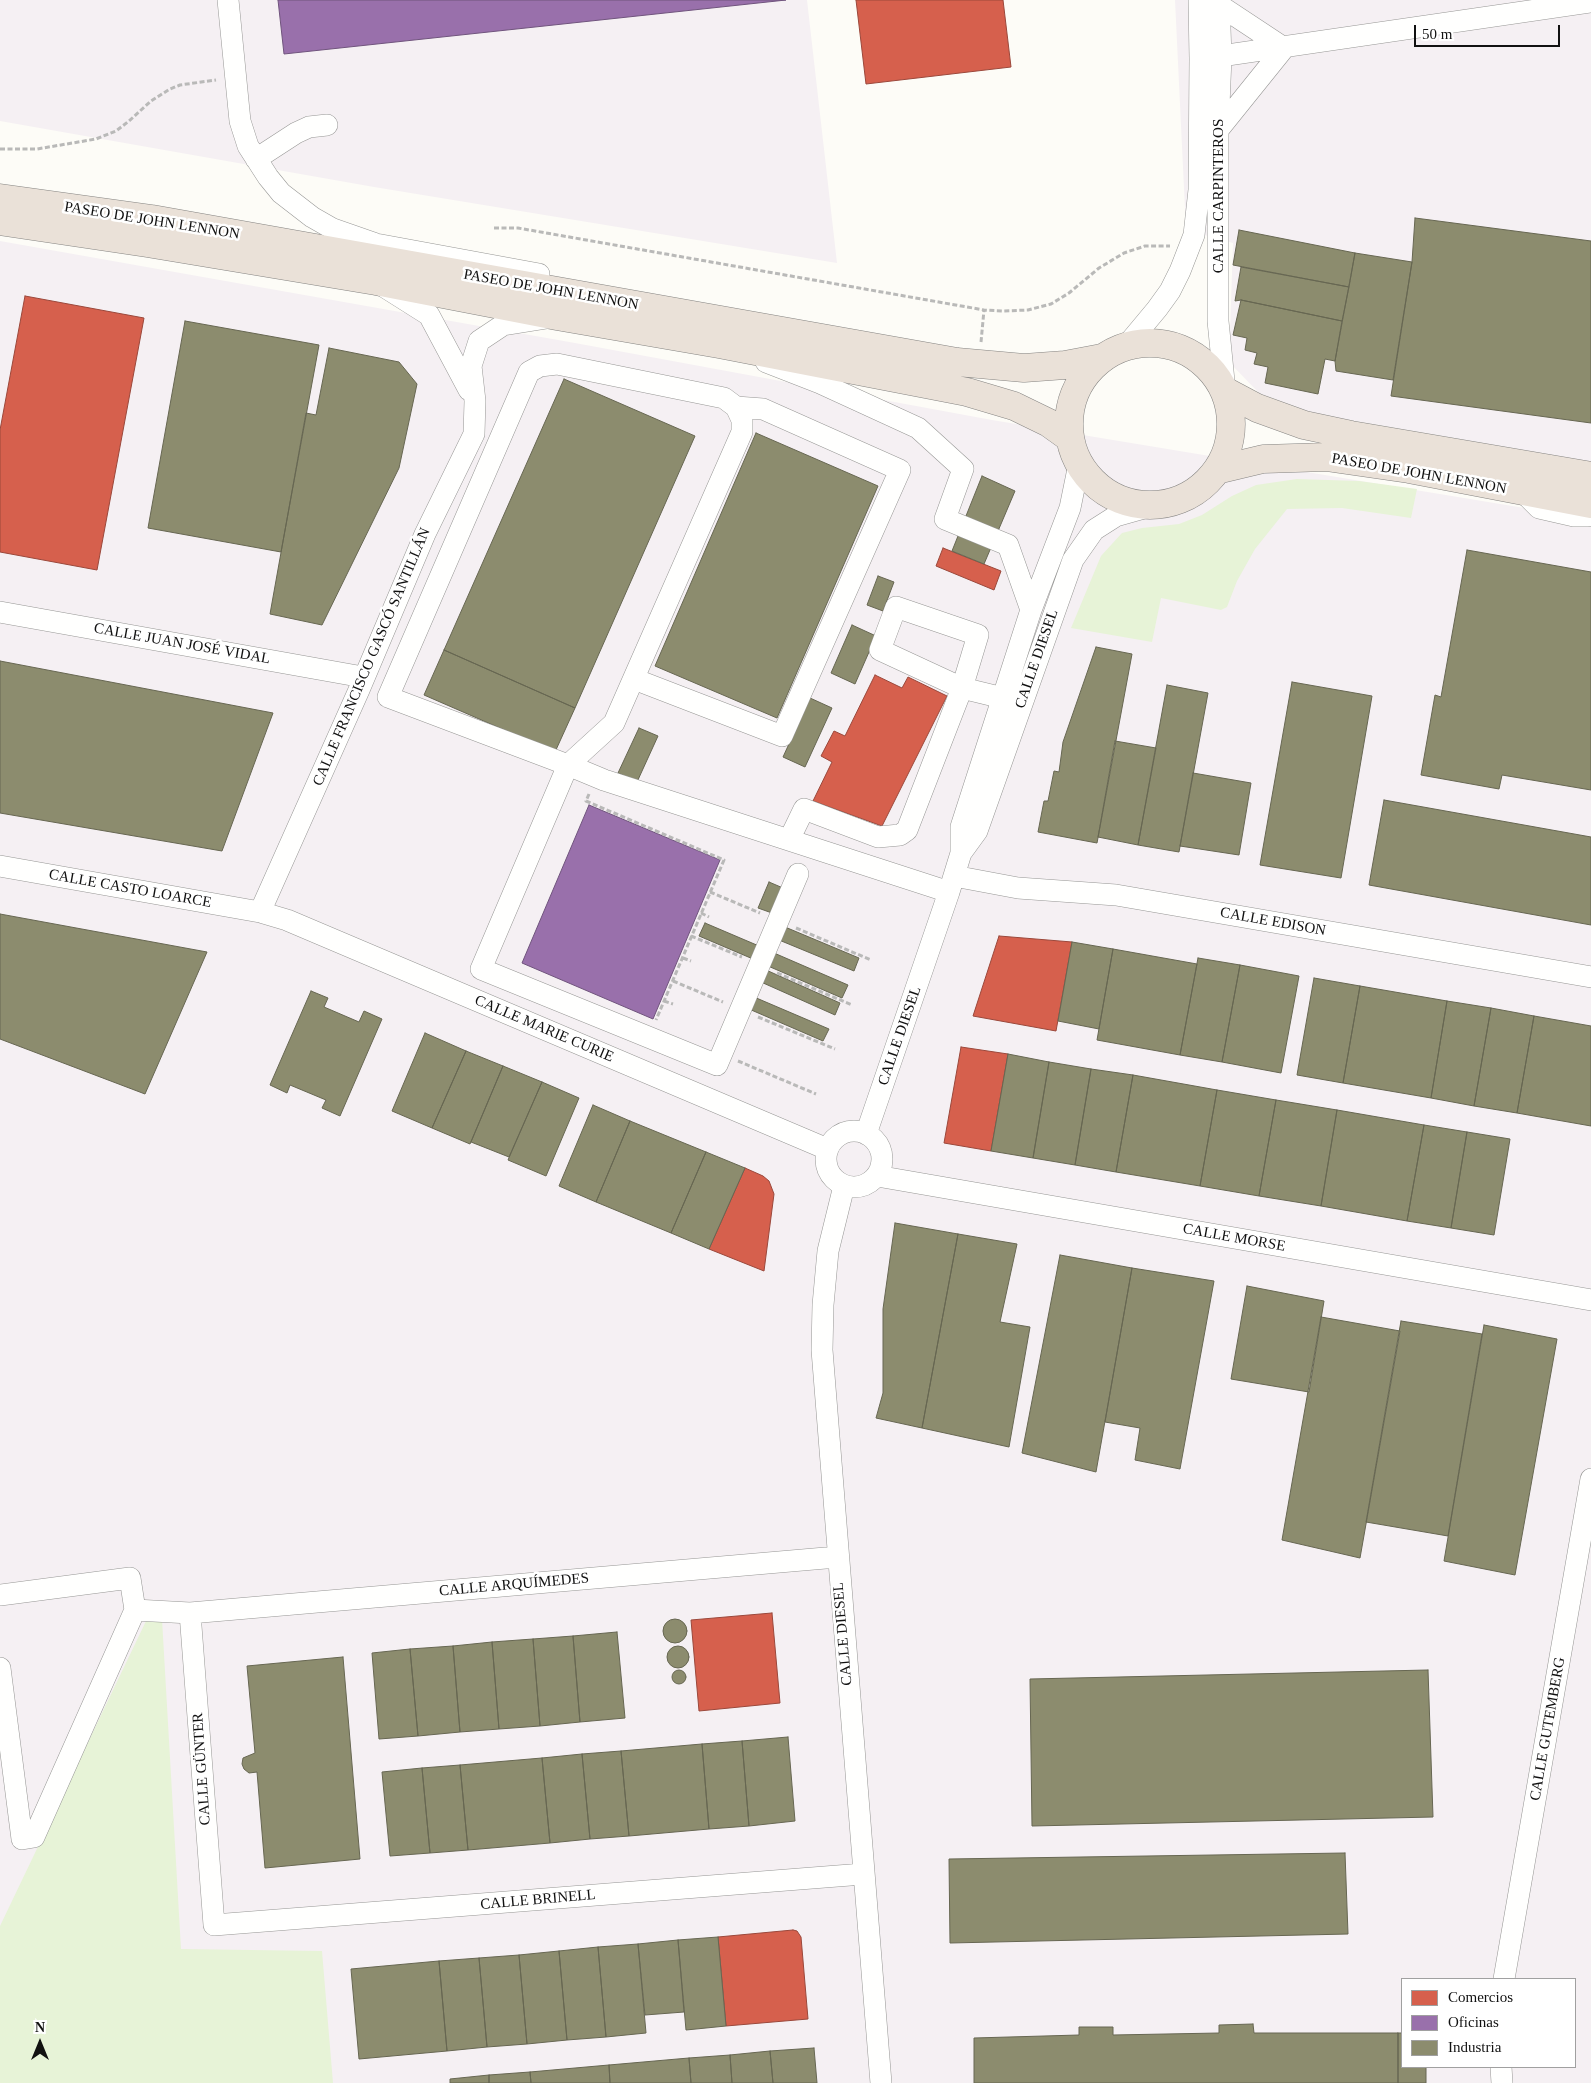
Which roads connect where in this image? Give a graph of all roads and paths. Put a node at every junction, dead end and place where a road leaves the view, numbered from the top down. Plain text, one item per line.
1 (228, 0) edge
2 (1212, 2) edge
3 (1591, 2) edge
4 (1284, 48) junction
5 (1211, 58) junction
6 (217, 80) dead end
7 (327, 125) dead end
8 (1218, 130) junction
9 (0, 149) edge
10 (256, 159) junction
11 (0, 198) edge
12 (0, 222) edge
13 (494, 228) dead end
14 (149, 231) junction
15 (1176, 246) dead end
16 (376, 281) junction
17 (984, 310) junction
18 (683, 314) junction
19 (557, 316) junction
20 (719, 344) junction
21 (1127, 345) junction
22 (980, 348) dead end
23 (1102, 358) junction
24 (1225, 391) junction
25 (476, 401) junction
26 (736, 408) junction
27 (1070, 438) junction
28 (1079, 464) junction
29 (1218, 470) junction
30 (1591, 476) edge
31 (1522, 492) junction
32 (1591, 504) edge
33 (1156, 505) junction
34 (1591, 514) edge
35 (1032, 610) junction
36 (0, 612) edge
37 (363, 677) junction
38 (634, 679) junction
39 (962, 688) junction
40 (1003, 698) junction
41 (568, 766) junction
42 (597, 777) junction
43 (789, 840) junction
44 (961, 853) junction
45 (0, 866) edge
46 (798, 874) dead end
47 (951, 884) junction
48 (260, 912) junction
49 (701, 914) junction
50 (709, 917) dead end
51 (682, 958) junction
52 (692, 961) dead end
53 (1591, 978) edge
54 (664, 1001) junction
55 (673, 1004) dead end
56 (654, 1024) dead end
57 (722, 1053) junction
58 (816, 1094) dead end
59 (866, 1134) junction
60 (827, 1149) junction
61 (877, 1176) junction
62 (844, 1186) junction
63 (1591, 1300) edge
64 (1591, 1479) edge
65 (837, 1557) junction
66 (0, 1595) edge
67 (135, 1610) junction
68 (190, 1613) junction
69 (0, 1668) edge
70 (863, 1874) junction
71 (214, 1926) joint
72 (1504, 1978) edge
73 (1501, 2068) edge
74 (881, 2083) edge
75 (1502, 2083) edge

1 - 10 street
2 - 4 street
2 - 5 street, CALLE CARPINTEROS
3 - 4 street
4 - 5 street
4 - 8 street
5 - 8 street, CALLE CARPINTEROS
5 - 21 street, CALLE CARPINTEROS
6 - 9 path
7 - 10 street
8 - 24 street, CALLE CARPINTEROS
10 - 18 street
11 - 14 highway, PASEO DE JOHN LENNON
12 - 14 highway, PASEO DE JOHN LENNON
13 - 17 path
14 - 16 highway, PASEO DE JOHN LENNON
14 - 18 highway, PASEO DE JOHN LENNON
15 - 17 path
16 - 19 highway, PASEO DE JOHN LENNON
16 - 25 street
17 - 22 path
18 - 23 highway, PASEO DE JOHN LENNON
19 - 20 highway, PASEO DE JOHN LENNON
19 - 25 street, CALLE FRANCISCO GASCÓ SANTILLÁN
20 - 27 highway, PASEO DE JOHN LENNON
20 - 35 street
21 - 23 highway
21 - 24 highway
23 - 27 highway
24 - 29 highway
24 - 30 highway, PASEO DE JOHN LENNON
25 - 37 street, CALLE FRANCISCO GASCÓ SANTILLÁN
26 - 38 street
26 - 38 street
26 - 41 street, CALLE EDISON
27 - 28 highway
28 - 33 highway
28 - 35 street, CALLE DIESEL
29 - 31 highway, PASEO DE JOHN LENNON
29 - 33 highway
31 - 32 highway, PASEO DE JOHN LENNON
31 - 34 street
33 - 44 street, CALLE DIESEL
35 - 40 street, CALLE DIESEL
36 - 37 street, CALLE JUAN JOSÉ VIDAL
37 - 48 street, CALLE FRANCISCO GASCÓ SANTILLÁN
38 - 41 street
39 - 39 street
39 - 40 street
39 - 43 street
40 - 44 street, CALLE DIESEL
41 - 42 street, CALLE EDISON
41 - 57 street
42 - 43 street, CALLE EDISON
42 - 49 path
43 - 47 street, CALLE EDISON
44 - 47 street, CALLE DIESEL
45 - 48 street, CALLE CASTO LOARCE
46 - 57 street
47 - 53 street, CALLE EDISON
47 - 59 street, CALLE DIESEL
48 - 60 street, CALLE MARIE CURIE
49 - 50 path
49 - 51 path
51 - 52 path
51 - 54 path
54 - 55 path
54 - 56 path
57 - 58 path
59 - 60 street
59 - 61 street
60 - 62 street
61 - 62 street
61 - 63 street, CALLE MORSE
62 - 65 street, CALLE DIESEL
64 - 72 street, CALLE GUTEMBERG
65 - 68 street, CALLE ARQUÍMEDES
65 - 70 street, CALLE DIESEL
66 - 67 street
67 - 68 street, CALLE ARQUÍMEDES
67 - 69 street
68 - 71 street, CALLE GÜNTER
70 - 71 street, CALLE BRINELL
70 - 74 street, CALLE DIESEL
73 - 75 street

